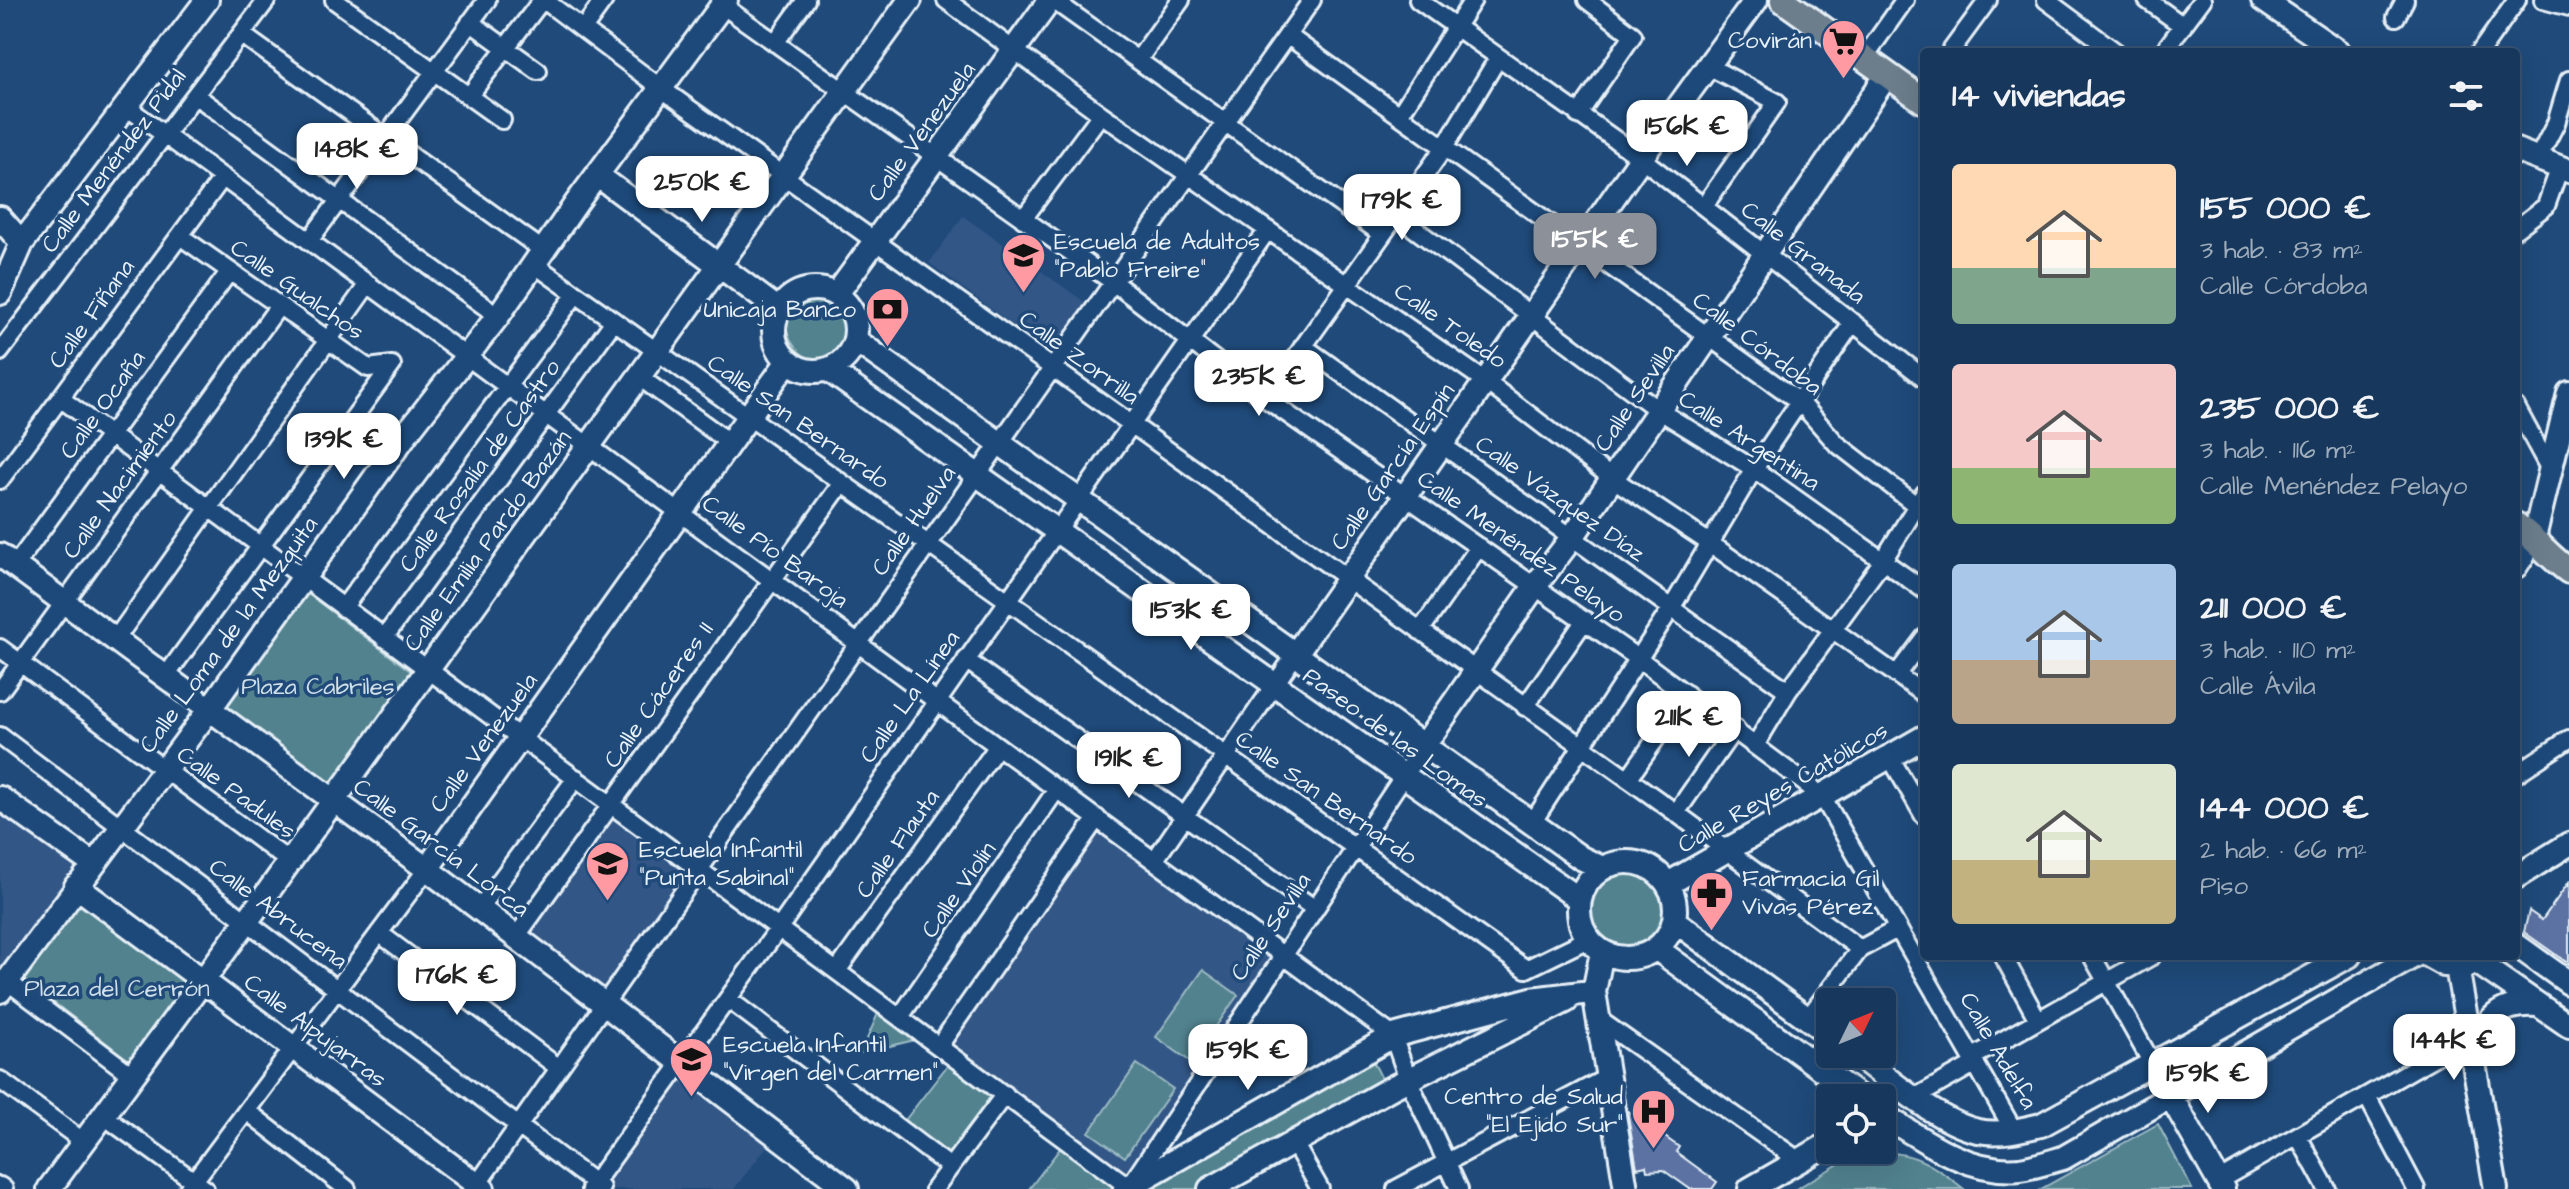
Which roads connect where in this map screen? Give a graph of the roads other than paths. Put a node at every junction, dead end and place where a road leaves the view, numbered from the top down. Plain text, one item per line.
1 (207, 0) edge
2 (267, 0) edge
3 (334, 0) edge
4 (543, 0) edge
5 (604, 0) edge
6 (806, 0) edge
7 (910, 0) edge
8 (946, 0) edge
9 (1051, 0) edge
10 (1181, 0) edge
11 (1312, 0) edge
12 (1418, 0) edge
13 (1473, 0) edge
14 (1587, 0) edge
15 (1756, 0) edge
16 (1783, 0) edge
17 (1905, 0) edge
18 (1988, 0) edge
19 (2047, 0) edge
20 (2147, 0) edge
21 (2202, 0) edge
22 (2405, 0) edge
23 (2517, 0) edge
24 (2543, 0) edge
25 (2268, 1) edge
26 (480, 2) edge
27 (724, 3) edge
28 (2569, 7) edge
29 (2396, 17) dead end
30 (470, 22) junction
31 (2183, 26) junction
32 (1455, 27) junction
33 (583, 29) junction
34 (241, 34) junction
35 (1287, 35) junction
36 (775, 43) junction
37 (506, 48) junction
38 (1953, 48) edge
39 (2111, 48) edge
40 (2166, 48) edge
41 (2333, 48) edge
42 (2483, 48) edge
43 (1014, 50) junction
44 (1498, 58) junction
45 (1864, 58) junction
46 (1138, 60) junction
47 (1708, 66) junction
48 (434, 71) junction
49 (538, 71) dead end
50 (1887, 75) junction
51 (2569, 80) edge
52 (662, 89) junction
53 (845, 93) junction
54 (1920, 94) edge
55 (195, 95) junction
56 (469, 96) junction
57 (128, 108) junction
58 (1101, 114) junction
59 (1400, 114) junction
60 (1578, 115) junction
61 (502, 120) dead end
62 (1226, 122) junction
63 (164, 135) junction
64 (386, 137) junction
65 (1444, 148) junction
66 (2520, 151) edge
67 (1641, 158) junction
68 (2538, 158) junction
69 (937, 159) junction
70 (2564, 169) edge
71 (597, 175) junction
72 (784, 175) junction
73 (1187, 175) junction
74 (223, 177) junction
75 (338, 201) junction
76 (1704, 206) junction
77 (1396, 215) junction
78 (0, 218) edge
79 (1023, 219) junction
80 (2520, 226) edge
81 (1267, 231) junction
82 (1382, 234) junction
83 (180, 236) junction
84 (874, 240) junction
85 (309, 241) junction
86 (22, 243) junction
87 (1580, 246) junction
88 (1766, 254) junction
89 (539, 258) junction
90 (719, 265) junction
91 (229, 272) junction
92 (1113, 282) junction
93 (368, 284) junction
94 (1347, 285) junction
95 (0, 293) edge
96 (576, 294) junction
97 (836, 295) junction
98 (278, 307) junction
99 (779, 310) junction
100 (1531, 314) junction
101 (498, 316) junction
102 (614, 321) junction
103 (1853, 322) junction
104 (1708, 336) junction
105 (855, 340) junction
106 (1188, 340) junction
107 (327, 341) junction
108 (1303, 346) junction
109 (657, 351) junction
110 (0, 352) edge
111 (466, 355) junction
112 (788, 361) junction
113 (1052, 367) junction
114 (827, 369) junction
115 (1920, 375) edge
116 (638, 376) junction
117 (1485, 381) junction
118 (508, 385) junction
119 (2569, 393) edge
120 (60, 398) junction
121 (1266, 399) junction
122 (1800, 402) junction
123 (1658, 410) junction
124 (548, 414) junction
125 (2520, 414) edge
126 (749, 417) junction
127 (1130, 425) junction
128 (111, 435) junction
129 (999, 442) junction
130 (730, 443) junction
131 (1442, 444) junction
132 (589, 445) junction
133 (2549, 468) junction
134 (1754, 469) junction
135 (161, 471) junction
136 (976, 474) junction
137 (1612, 478) junction
138 (0, 480) edge
139 (842, 483) junction
140 (1406, 496) junction
141 (1079, 498) junction
142 (1920, 500) edge
143 (210, 507) junction
144 (681, 513) junction
145 (1056, 530) junction
146 (2525, 531) edge
147 (1571, 539) junction
148 (260, 544) junction
149 (928, 544) junction
150 (1711, 544) junction
151 (1479, 547) junction
152 (2520, 550) edge
153 (2569, 555) edge
154 (8, 560) edge
155 (1882, 562) junction
156 (2569, 571) edge
157 (304, 578) junction
158 (1347, 578) junction
159 (771, 579) junction
160 (1535, 586) junction
161 (1920, 587) edge
162 (1007, 600) junction
163 (66, 603) junction
164 (1672, 607) junction
165 (343, 608) junction
166 (1585, 620) junction
167 (1420, 631) junction
168 (1833, 631) junction
169 (384, 638) junction
170 (115, 640) junction
171 (858, 643) junction
172 (1920, 643) edge
173 (0, 648) edge
174 (1297, 652) junction
175 (1639, 659) junction
176 (966, 660) junction
177 (20, 664) junction
178 (427, 669) junction
179 (1476, 670) junction
180 (1897, 674) junction
181 (166, 676) junction
182 (1274, 684) junction
183 (0, 691) edge
184 (1788, 691) junction
185 (1920, 691) edge
186 (1687, 694) junction
187 (937, 701) junction
188 (1525, 707) junction
189 (209, 710) junction
190 (1735, 728) junction
191 (0, 736) edge
192 (521, 737) junction
193 (1920, 739) edge
194 (2569, 739) edge
195 (1756, 744) junction
196 (998, 746) junction
197 (1423, 747) junction
198 (1582, 747) junction
199 (1225, 756) junction
200 (1890, 757) junction
201 (162, 770) junction
202 (2520, 771) edge
203 (1403, 777) junction
204 (576, 778) junction
205 (1628, 779) junction
206 (1057, 789) junction
207 (1822, 796) junction
208 (0, 798) edge
209 (334, 800) junction
210 (611, 804) junction
211 (1920, 809) edge
212 (1676, 813) junction
213 (1185, 816) junction
214 (1097, 818) junction
215 (1532, 823) junction
216 (120, 826) junction
217 (2569, 844) edge
218 (1355, 848) junction
219 (1727, 850) junction
220 (1154, 861) junction
221 (290, 862) junction
222 (93, 864) junction
223 (1602, 868) junction
224 (427, 869) junction
225 (699, 869) junction
226 (2520, 875) edge
227 (1668, 884) junction
228 (76, 886) junction
229 (1579, 899) junction
230 (479, 909) junction
231 (1315, 909) junction
232 (247, 921) junction
233 (1675, 921) junction
234 (779, 928) junction
235 (1897, 929) junction
236 (379, 933) junction
237 (516, 937) junction
238 (1595, 945) junction
239 (2520, 948) edge
240 (1657, 949) junction
241 (1860, 949) junction
242 (1283, 956) junction
243 (2005, 960) edge
244 (2094, 960) edge
245 (2145, 960) edge
246 (2342, 960) edge
247 (2407, 960) edge
248 (2435, 960) edge
249 (2475, 962) edge
250 (837, 971) junction
251 (204, 981) junction
252 (2107, 982) junction
253 (2569, 983) edge
254 (4, 986) edge
255 (338, 989) junction
256 (1588, 993) junction
257 (728, 999) junction
258 (604, 1005) junction
259 (2538, 1005) junction
260 (900, 1017) junction
261 (1808, 1018) junction
262 (1598, 1019) junction
263 (2038, 1020) junction
264 (1816, 1024) edge
265 (2569, 1026) edge
266 (1393, 1036) junction
267 (939, 1046) junction
268 (2471, 1047) junction
269 (294, 1048) junction
270 (1974, 1060) junction
271 (682, 1061) junction
272 (2152, 1063) junction
273 (559, 1068) junction
274 (1876, 1068) edge
275 (133, 1076) junction
276 (1608, 1077) junction
277 (1408, 1079) junction
278 (0, 1080) edge
279 (1842, 1084) edge
280 (1005, 1094) junction
281 (2367, 1096) junction
282 (1916, 1097) junction
283 (2171, 1097) junction
284 (1896, 1108) edge
285 (247, 1111) junction
286 (104, 1116) junction
287 (1896, 1123) edge
288 (519, 1126) junction
289 (2014, 1131) junction
290 (2298, 1136) junction
291 (84, 1142) junction
292 (1294, 1143) junction
293 (1816, 1150) edge
294 (1798, 1160) junction
295 (1446, 1161) junction
296 (2030, 1166) junction
297 (950, 1167) junction
298 (2220, 1185) edge
299 (196, 1186) edge
300 (596, 1187) edge
301 (478, 1188) edge
302 (1127, 1188) edge
303 (49, 1189) edge
304 (347, 1189) edge
305 (847, 1189) edge
306 (934, 1189) edge
307 (1210, 1189) edge
308 (1320, 1189) edge
309 (1396, 1189) edge
310 (1459, 1189) edge
311 (1626, 1189) edge
312 (1750, 1189) edge
313 (2327, 1189) edge
314 (2416, 1189) edge
315 (2496, 1189) edge

1 - 57 street
2 - 34 street, Calle Menéndez Pidal
3 - 48 street
4 - 33 street, Calle Zorrilla
4 - 37 street
5 - 33 street
6 - 36 street
7 - 53 street, Calle Emilia Pardo Bazán
8 - 43 street, Calle Toledo
9 - 43 street, Calle Venezuela
9 - 46 street
10 - 46 street
11 - 35 street, Calle Huelva
12 - 32 street, Calle Granada
13 - 32 street
14 - 60 street
15 - 47 street, Calle García Espín
16 - 45 main road
17 - 45 street
18 - 38 street
19 - 39 street
20 - 31 street
21 - 31 street
22 - 29 street
23 - 42 street
24 - 28 street
25 - 41 street
26 - 30 street
27 - 36 street, Calle Menéndez Pelayo
27 - 52 street, Calle Loma de la Mezquita
30 - 37 street
30 - 48 street
31 - 40 street
32 - 44 street, Calle Granada
32 - 59 street
33 - 52 street, Calle Zorrilla
34 - 55 street, Calle Menéndez Pidal
34 - 64 street, Calle San Bernardo
35 - 59 street, Calle Córdoba
35 - 62 street, Calle Huelva
36 - 53 street, Calle Menéndez Pelayo
37 - 49 street
37 - 56 street
43 - 58 street, Calle Toledo
43 - 69 street, Calle Venezuela
44 - 60 street, Calle Granada
44 - 65 street
45 - 50 main road
46 - 62 street
47 - 67 street, Calle García Espín
47 - 76 street
48 - 56 street
48 - 64 street
50 - 54 main road
50 - 88 street, Calle Sevilla
51 - 68 street
52 - 71 street, Calle Loma de la Mezquita
52 - 72 street, Calle Zorrilla
53 - 69 street, Calle Menéndez Pelayo
53 - 72 street, Calle Emilia Pardo Bazán
55 - 63 street, Calle Menéndez Pidal
55 - 75 street
56 - 61 street
57 - 63 street, Calle Pío Baroja
57 - 86 street
58 - 73 street, Calle Toledo
58 - 79 street
59 - 65 street, Calle Córdoba
60 - 67 street, Calle Granada
62 - 73 street, Calle Huelva
62 - 82 street
63 - 74 street, Calle Pío Baroja
63 - 110 street, Calle Menéndez Pidal
64 - 75 street
64 - 89 street, Calle San Bernardo
65 - 77 street
65 - 87 street, Calle Córdoba
66 - 68 street
67 - 76 street, Calle Granada
67 - 87 street, Calle García Espín
68 - 70 street
69 - 79 street, Calle Menéndez Pelayo
69 - 84 street, Calle Venezuela
70 - 80 street
71 - 89 street, Calle Loma de la Mezquita
71 - 90 street
72 - 84 street, Calle Zorrilla
72 - 90 street, Calle Emilia Pardo Bazán
73 - 81 street, Calle Toledo
73 - 92 street, Calle Huelva
74 - 83 street, Calle Fiñana
74 - 85 street, Calle Pío Baroja
75 - 85 street
75 - 101 street
76 - 88 street, Calle Granada
77 - 82 street
77 - 100 street, Calle Argentina
78 - 86 street
79 - 92 street, Calle Menéndez Pelayo
81 - 94 street, Calle Toledo
81 - 106 street, Calle La Línea
82 - 94 street
83 - 91 street, Calle Gualchos
83 - 120 street, Calle Fiñana
84 - 97 street, Calle Venezuela
84 - 113 street, Calle Zorrilla
85 - 93 street, Calle Pío Baroja
86 - 95 street
87 - 100 street, Calle García Espín
87 - 104 street, Calle Córdoba
88 - 103 street, Calle Granada
88 - 104 street, Calle Sevilla
89 - 96 street, Calle San Bernardo
89 - 101 street, Calle Loma de la Mezquita
90 - 99 street
90 - 109 street, Calle Emilia Pardo Bazán
91 - 98 street, Calle Gualchos
91 - 128 street, Calle Ocaña
92 - 106 street, Calle Menéndez Pelayo
92 - 113 street, Calle Huelva
93 - 107 street
93 - 111 street, Calle Pío Baroja
94 - 108 street
94 - 117 street, Calle Toledo
96 - 102 street, Calle San Bernardo
96 - 118 street
97 - 99 street
97 - 105 street
98 - 107 street, Calle Gualchos
98 - 135 street, Calle Nacimiento
99 - 112 street
100 - 117 street, Calle García Espín
100 - 123 street, Calle Argentina
101 - 111 street, Calle Loma de la Mezquita
102 - 109 street, Calle San Bernardo
102 - 124 street, Calle Rosalía de Castro
103 - 115 street, Calle Granada
103 - 122 street
104 - 122 street, Calle Córdoba
104 - 123 street, Calle Sevilla
105 - 114 street
105 - 129 street, Paseo de las Lomas
106 - 121 street, Calle Menéndez Pelayo
106 - 127 street, Calle La Línea
107 - 143 street
107 - 148 street, Calle Gualchos
108 - 121 street
108 - 131 street, Calle Vázquez Díaz
109 - 116 street, Calle Emilia Pardo Bazán
109 - 126 street, Calle San Bernardo
111 - 118 street, Calle Pío Baroja
111 - 157 street, Calle Loma de la Mezquita
112 - 114 street
112 - 126 street, Calle Venezuela
113 - 127 street, Calle Zorrilla
113 - 129 street, Calle Huelva
114 - 136 street, Paseo de las Lomas
116 - 130 street
116 - 132 street, Calle Emilia Pardo Bazán
117 - 131 street, Calle García Espín
117 - 137 street, Calle Toledo
118 - 124 street, Calle Pío Baroja
118 - 165 street
119 - 133 street
120 - 128 street
120 - 138 street, Calle Fiñana
121 - 140 street, Calle Menéndez Pelayo
122 - 134 street
122 - 142 street, Calle Córdoba
123 - 134 street, Calle Argentina
123 - 137 street, Calle Sevilla
124 - 132 street, Calle Pío Baroja
124 - 169 street, Calle Rosalía de Castro
125 - 133 street
126 - 130 street, Calle Venezuela
126 - 139 street, Calle San Bernardo
127 - 141 street, Calle La Línea
127 - 158 street, Calle Zorrilla
128 - 135 street
128 - 154 street, Calle Ocaña
129 - 136 street, Calle Huelva
129 - 141 street, Paseo de las Lomas
130 - 144 street, Calle Venezuela
131 - 140 street, Calle García Espín
131 - 147 street, Calle Vázquez Díaz
132 - 144 street, Calle Pío Baroja
132 - 178 street, Calle Emilia Pardo Bazán
133 - 146 street
134 - 150 street
134 - 155 street, Calle Argentina
135 - 143 street
135 - 163 street, Calle Nacimiento
136 - 145 street, Paseo de las Lomas
136 - 149 street, Calle Huelva
137 - 147 street, Calle Sevilla
137 - 150 street, Calle Toledo
139 - 149 street, Calle San Bernardo
139 - 159 street, Calle Cáceres II
140 - 151 street, Calle Menéndez Pelayo
140 - 158 street, Calle García Espín
141 - 145 street, Calle La Línea
141 - 174 street, Paseo de las Lomas
142 - 155 street
143 - 148 street
143 - 170 street
144 - 159 street, Calle Pío Baroja
144 - 192 street, Calle Venezuela
145 - 162 street, Calle La Línea
145 - 182 street, Paseo de las Lomas
146 - 152 street
146 - 153 main road
146 - 156 main road
147 - 160 street, Calle Sevilla
147 - 164 street, Calle Vázquez Díaz
148 - 157 street
148 - 181 street
149 - 162 street, Calle San Bernardo
149 - 171 street, Calle Huelva
150 - 164 street
150 - 168 street, Calle Toledo
151 - 160 street, Calle Menéndez Pelayo
151 - 167 street
154 - 163 street, Calle García Lorca
155 - 161 street, Calle Argentina
155 - 168 street
157 - 165 street
157 - 189 street, Calle Loma de la Mezquita
158 - 167 street, Calle Zorrilla
158 - 174 street, Calle García Espín
159 - 171 street, Calle Pío Baroja
159 - 210 street, Calle Cáceres II
160 - 166 street, Calle Menéndez Pelayo
160 - 179 street, Calle Sevilla
162 - 176 street, Calle La Línea
162 - 199 street, Calle San Bernardo
163 - 170 street, Calle García Lorca
163 - 177 street, Calle Nacimiento
164 - 175 street
164 - 184 street, Calle Vázquez Díaz
165 - 169 street
166 - 175 street, Calle Menéndez Pelayo
166 - 188 street
167 - 179 street, Calle Zorrilla
168 - 180 street, Calle Toledo
168 - 184 street
169 - 178 street
170 - 181 street, Calle García Lorca
171 - 187 street, Calle Pío Baroja
171 - 225 street, Calle Huelva
172 - 180 street
173 - 177 street, Calle Padules
174 - 182 street
174 - 197 street, Paseo de las Lomas
175 - 186 street, Calle Menéndez Pelayo
175 - 198 street
176 - 187 street, Calle La Línea
176 - 213 street
177 - 183 street, Calle Nacimiento
177 - 201 street, Calle Padules
178 - 192 street
178 - 209 street, Calle Emilia Pardo Bazán
179 - 188 street, Calle Zorrilla
179 - 197 street, Calle Sevilla
180 - 185 street, Calle Toledo
181 - 189 street, Calle García Lorca
182 - 199 street
182 - 203 street, Paseo de las Lomas
184 - 195 street
186 - 190 street, Calle Menéndez Pelayo
186 - 205 street
187 - 196 street, Calle Pío Baroja
187 - 234 street, Calle La Línea
188 - 198 street, Calle Zorrilla
189 - 201 street, Calle Loma de la Mezquita
189 - 209 street, Calle García Lorca
190 - 195 street, Calle Menéndez Pelayo
190 - 212 street
191 - 216 street, Calle Abrucena
192 - 204 street
192 - 224 street, Calle Venezuela
193 - 200 street, Calle Reyes Católicos
194 - 202 street
195 - 207 street, Calle Menéndez Pelayo
196 - 206 street, Calle Pío Baroja
196 - 250 street, Calle Flauta
197 - 203 street, Calle Sevilla
197 - 215 street, Paseo de las Lomas
198 - 205 street, Calle Zorrilla
198 - 215 street
199 - 213 street
199 - 218 street, Calle San Bernardo
200 - 207 street, Calle Reyes Católicos
200 - 211 street
201 - 216 street, Calle Loma de la Mezquita
201 - 221 street, Calle Padules
203 - 218 street, Calle Sevilla
203 - 229 street, Paseo de las Lomas
204 - 210 street
204 - 230 street
205 - 212 street, Calle Zorrilla
206 - 214 street, Calle Pío Baroja
206 - 260 street, Calle Violín
207 - 219 street, Calle Reyes Católicos
207 - 235 street, Calle Adelfa
208 - 222 street
209 - 221 street, Calle Emilia Pardo Bazán
209 - 224 street, Calle García Lorca
210 - 225 street
210 - 237 street, Calle Cáceres II
212 - 219 street, Calle Zorrilla
213 - 220 street
213 - 231 street
214 - 220 street, Calle Pío Baroja
214 - 267 street
215 - 223 street, Paseo de las Lomas
216 - 222 street, Calle Loma de la Mezquita
216 - 232 street, Calle Abrucena
217 - 226 street
218 - 231 street, Calle Sevilla
218 - 238 street, Calle San Bernardo
219 - 227 street, Calle Reyes Católicos
219 - 241 street, Calle Zorrilla
220 - 242 street, Calle Pío Baroja
221 - 232 street, Calle Emilia Pardo Bazán
222 - 228 street, Calle Loma de la Mezquita
223 - 227 street
223 - 229 street
224 - 230 street, Calle García Lorca
224 - 236 street, Calle Venezuela
225 - 234 street
225 - 258 street, Calle Huelva
227 - 233 street
228 - 251 street, Calle Alpujarras
228 - 254 street, Calle Loma de la Mezquita
229 - 238 street
230 - 237 street, Calle García Lorca
231 - 242 street, Calle Sevilla
232 - 251 street, Calle Emilia Pardo Bazán
232 - 255 street, Calle Abrucena
233 - 240 street
233 - 261 street
234 - 250 street
234 - 257 street, Calle La Línea
235 - 241 street
235 - 270 street, Calle Adelfa
236 - 255 street, Calle Venezuela
236 - 273 street
237 - 258 street, Calle García Lorca
238 - 240 street
238 - 256 street
239 - 253 street
240 - 279 street
241 - 261 street
242 - 266 street, Calle Pío Baroja
242 - 302 street, Calle Sevilla
243 - 263 street
244 - 252 street
245 - 252 street
246 - 272 street
247 - 283 street
248 - 249 street
249 - 259 street
249 - 268 street
250 - 260 street
251 - 269 street, Calle Alpujarras
251 - 275 street, Calle Emilia Pardo Bazán
252 - 263 street
252 - 272 street
254 - 275 street
255 - 269 street, Calle Venezuela
255 - 288 street, Calle Abrucena
256 - 262 street
256 - 266 street
256 - 277 street
257 - 271 street, Calle La Línea
257 - 297 street
258 - 271 street, Calle García Lorca
258 - 273 street, Calle Huelva
259 - 265 street
259 - 268 street
260 - 267 street
261 - 264 street
262 - 276 street
262 - 294 street
263 - 270 street
266 - 277 street
266 - 302 street
267 - 280 street
268 - 281 street
268 - 315 street
269 - 285 street, Calle Venezuela
269 - 301 street, Calle Alpujarras
270 - 282 street
270 - 289 street, Calle Adelfa
271 - 300 street, Calle La Línea
271 - 305 street, Calle García Lorca
272 - 283 street
272 - 289 street
273 - 288 street, Calle Huelva
274 - 282 street
275 - 286 street, Calle Emilia Pardo Bazán
276 - 295 street
276 - 311 street
277 - 292 street
277 - 295 street
278 - 291 street
280 - 297 street
280 - 302 street
281 - 290 street
281 - 314 street
282 - 284 street
282 - 289 street
283 - 296 street
283 - 298 street
285 - 299 street, Calle Venezuela
285 - 304 street
286 - 291 street, Calle Emilia Pardo Bazán
286 - 299 street
287 - 296 street
288 - 300 street, Calle Abrucena
288 - 301 street, Calle Huelva
289 - 296 street, Calle Adelfa
290 - 298 street
290 - 313 street
291 - 303 street, Calle Emilia Pardo Bazán
292 - 307 street
292 - 308 street
293 - 294 street
294 - 312 street
295 - 309 street
295 - 310 street
297 - 306 street

